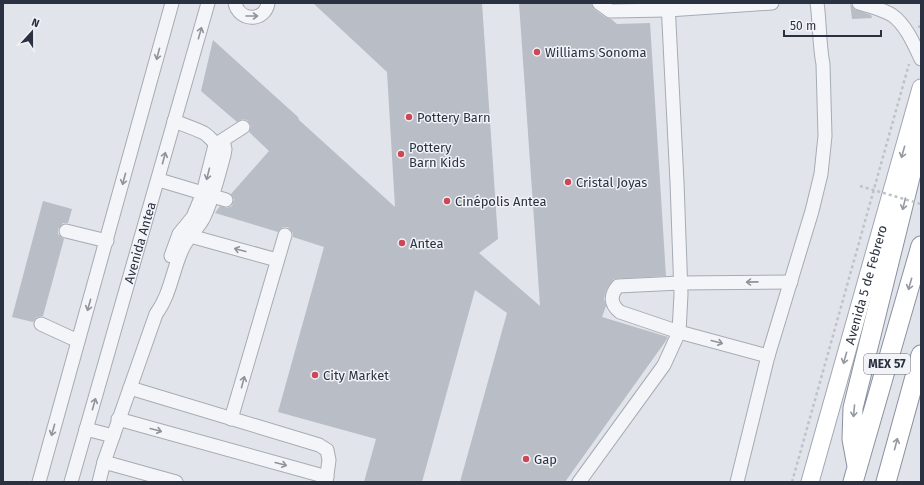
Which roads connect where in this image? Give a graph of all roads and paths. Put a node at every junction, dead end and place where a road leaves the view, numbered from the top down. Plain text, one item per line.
1 (172, 3) edge
2 (208, 3) edge
3 (235, 3) edge
4 (268, 3) edge
5 (599, 3) edge
6 (772, 3) edge
7 (817, 3) edge
8 (859, 3) edge
9 (668, 7) edge
10 (921, 21) edge
11 (914, 45) junction
12 (921, 59) edge
13 (921, 88) edge
14 (921, 110) edge
15 (174, 121) junction
16 (243, 127) dead end
17 (221, 145) junction
18 (158, 180) junction
19 (860, 186) dead end
20 (214, 196) junction
21 (921, 204) edge
22 (66, 231) dead end
23 (184, 235) junction
24 (285, 235) dead end
25 (107, 241) junction
26 (921, 246) edge
27 (277, 260) junction
28 (791, 282) junction
29 (680, 283) junction
30 (41, 324) dead end
31 (679, 332) junction
32 (78, 341) junction
33 (921, 355) edge
34 (768, 356) junction
35 (130, 388) junction
36 (231, 419) junction
37 (118, 420) junction
38 (86, 429) junction
39 (113, 436) junction
40 (104, 462) junction
41 (855, 474) edge
42 (327, 479) edge
43 (39, 482) edge
44 (71, 482) edge
45 (99, 482) edge
46 (176, 482) edge
47 (579, 482) edge
48 (736, 482) edge
49 (792, 482) edge
50 (810, 482) edge
51 (886, 482) edge

1 -> 25 street
15 -> 2 street, Avenida Antea
3 -> 4 street
5 - 9 street
6 - 9 street
7 - 28 street
8 - 11 street
9 - 29 street
10 - 11 path
11 - 12 street
11 - 49 path
13 -> 50 main road, Avenida 5 de Febrero
14 -> 41 highway
15 - 17 street
18 -> 15 street, Avenida Antea
16 - 17 street
17 - 20 street
18 - 20 street
38 -> 18 street, Avenida Antea
19 - 21 path, bridge
20 - 23 street
22 - 25 street
27 -> 23 street
23 - 35 street
24 - 27 street
25 -> 32 street
26 -> 41 highway, MEX 57
36 -> 27 street
28 -> 29 street
28 - 34 street
29 - 31 street
29 - 31 street
30 - 32 street
31 -> 34 street
31 - 47 street
32 -> 43 street
51 -> 33 highway, MEX 57
34 - 48 street
35 - 36 street
35 - 37 street
36 - 42 street
37 - 39 street
37 -> 42 street
38 - 39 street
38 - 44 street, Avenida Antea
39 - 40 street
40 - 45 street
40 - 46 street

